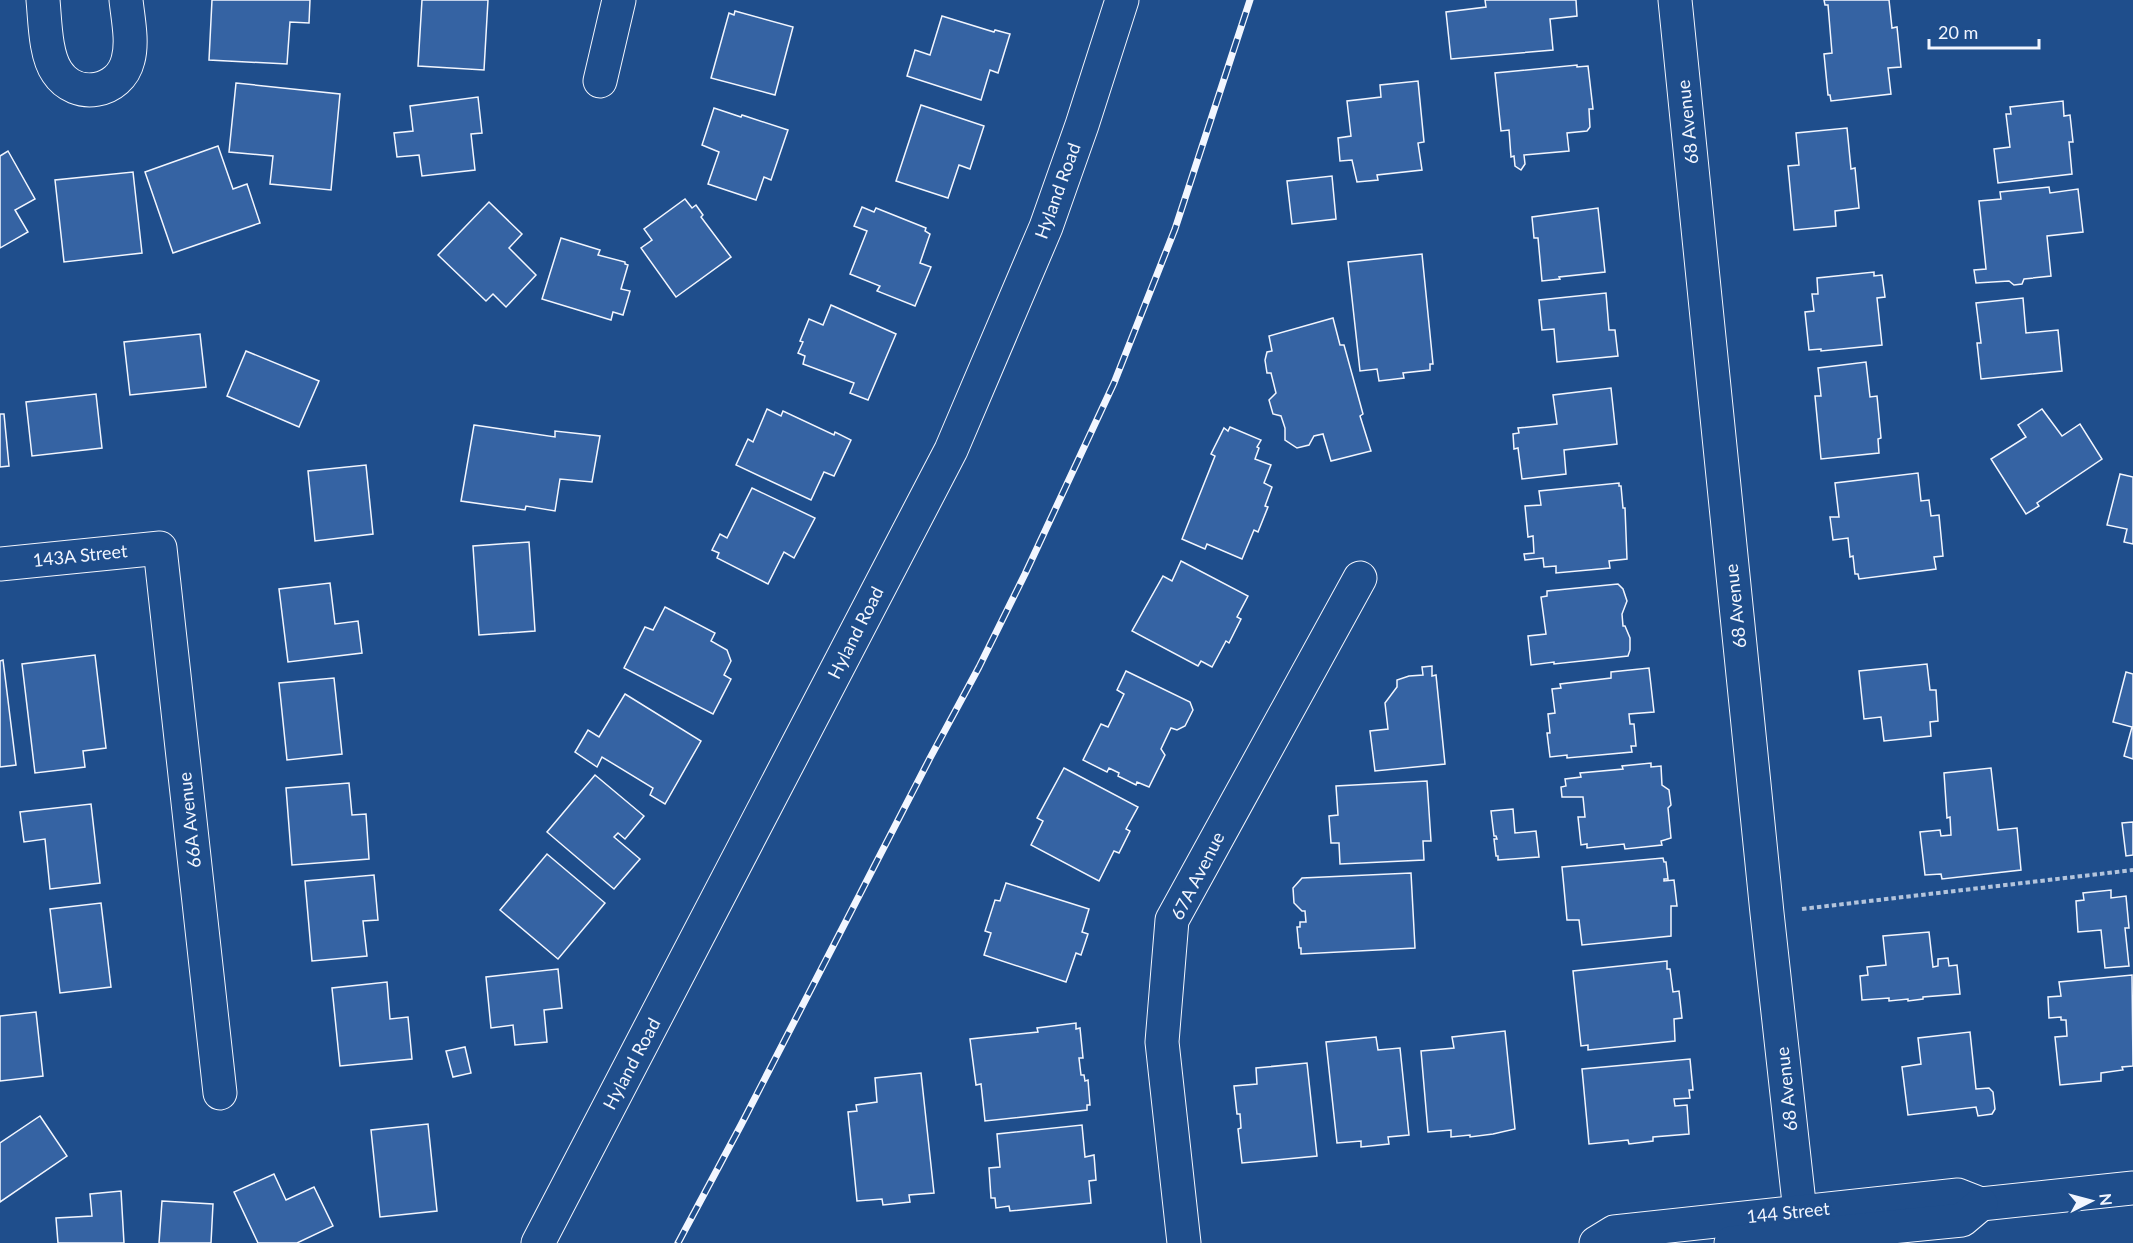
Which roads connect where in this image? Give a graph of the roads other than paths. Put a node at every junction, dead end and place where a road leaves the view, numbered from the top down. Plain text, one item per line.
1 (43, 0) edge
2 (126, 0) edge
3 (619, 0) edge
4 (1122, 0) edge
5 (1675, 0) edge
6 (600, 81) dead end
7 (160, 548) joint
8 (0, 564) edge
9 (1360, 578) dead end
10 (220, 1093) dead end
11 (2133, 1188) edge
12 (1800, 1230) edge
13 (538, 1243) edge
14 (1184, 1243) edge
15 (1596, 1243) edge
16 (1731, 1243) edge

1 - 2 street
3 - 6 street
4 - 13 street, Hyland Road
5 - 12 street, 68 Avenue
7 - 8 street, 143A Street
7 - 10 street, 66A Avenue
9 - 14 street, 67A Avenue
11 - 12 street, 144 Street
12 - 15 street, 144 Street
12 - 16 street, 144 Street

